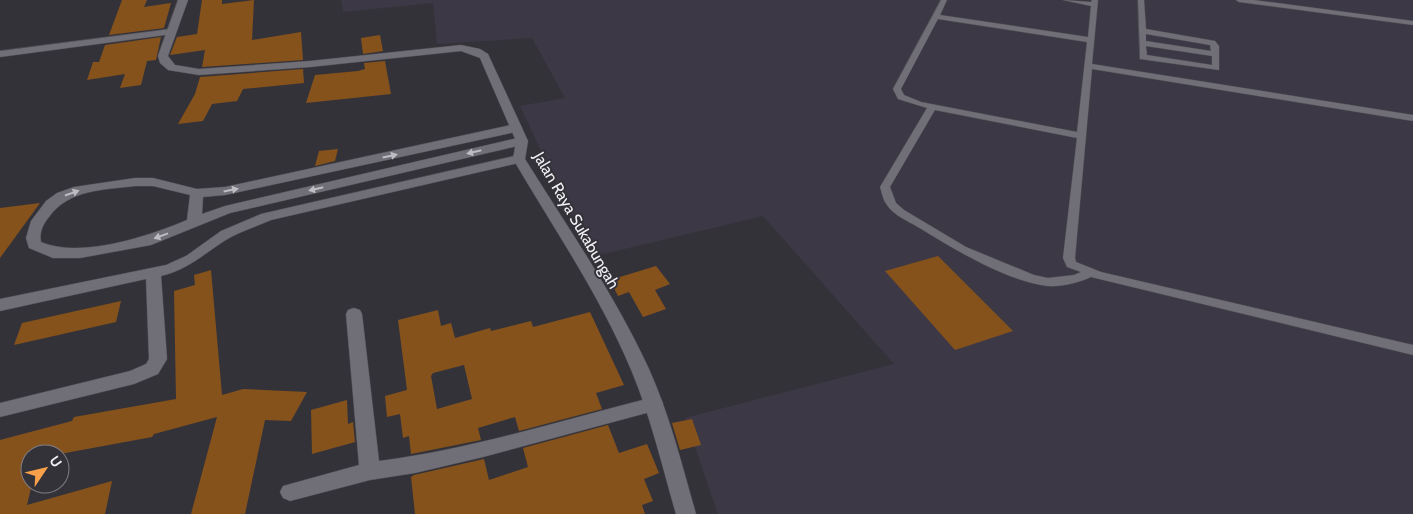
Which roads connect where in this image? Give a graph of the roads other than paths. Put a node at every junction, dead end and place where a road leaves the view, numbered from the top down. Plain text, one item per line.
1 (183, 0) edge
2 (944, 0) edge
3 (1066, 0) edge
4 (1141, 0) edge
5 (1239, 0) edge
6 (1095, 2) edge
7 (1264, 2) edge
8 (935, 16) junction
9 (1412, 24) edge
10 (1142, 31) junction
11 (170, 32) junction
12 (1091, 40) junction
13 (1142, 43) junction
14 (0, 54) edge
15 (1216, 54) junction
16 (1088, 66) junction
17 (932, 107) junction
18 (1413, 118) edge
19 (519, 134) junction
20 (1081, 136) junction
21 (519, 159) junction
22 (197, 193) junction
23 (194, 222) junction
24 (1092, 272) junction
25 (153, 273) junction
26 (0, 305) edge
27 (354, 314) dead end
28 (1413, 350) edge
29 (654, 404) junction
30 (0, 410) edge
31 (370, 472) junction
32 (290, 492) dead end
33 (686, 514) edge

1 - 11 street
2 - 8 lane
3 - 6 lane
4 - 10 lane
5 - 7 lane
6 - 12 lane
7 - 9 lane
8 - 12 lane
8 - 17 lane
10 - 13 lane
10 - 15 lane
11 - 14 street
11 - 19 street
12 - 16 lane
13 - 15 lane
13 - 15 lane
16 - 18 lane
16 - 20 lane
17 - 20 lane
17 - 24 lane
19 - 21 street, Jalan Raya Sukabungah
22 -> 19 street
19 -> 23 street
20 - 24 lane
21 - 25 street
21 - 29 street, Jalan Raya Sukabungah
22 - 23 street
23 -> 22 street
24 - 28 lane
25 - 26 street
25 - 30 street
27 - 31 street
29 - 31 street
29 - 33 street, Jalan Raya Sukabungah
31 - 32 street

